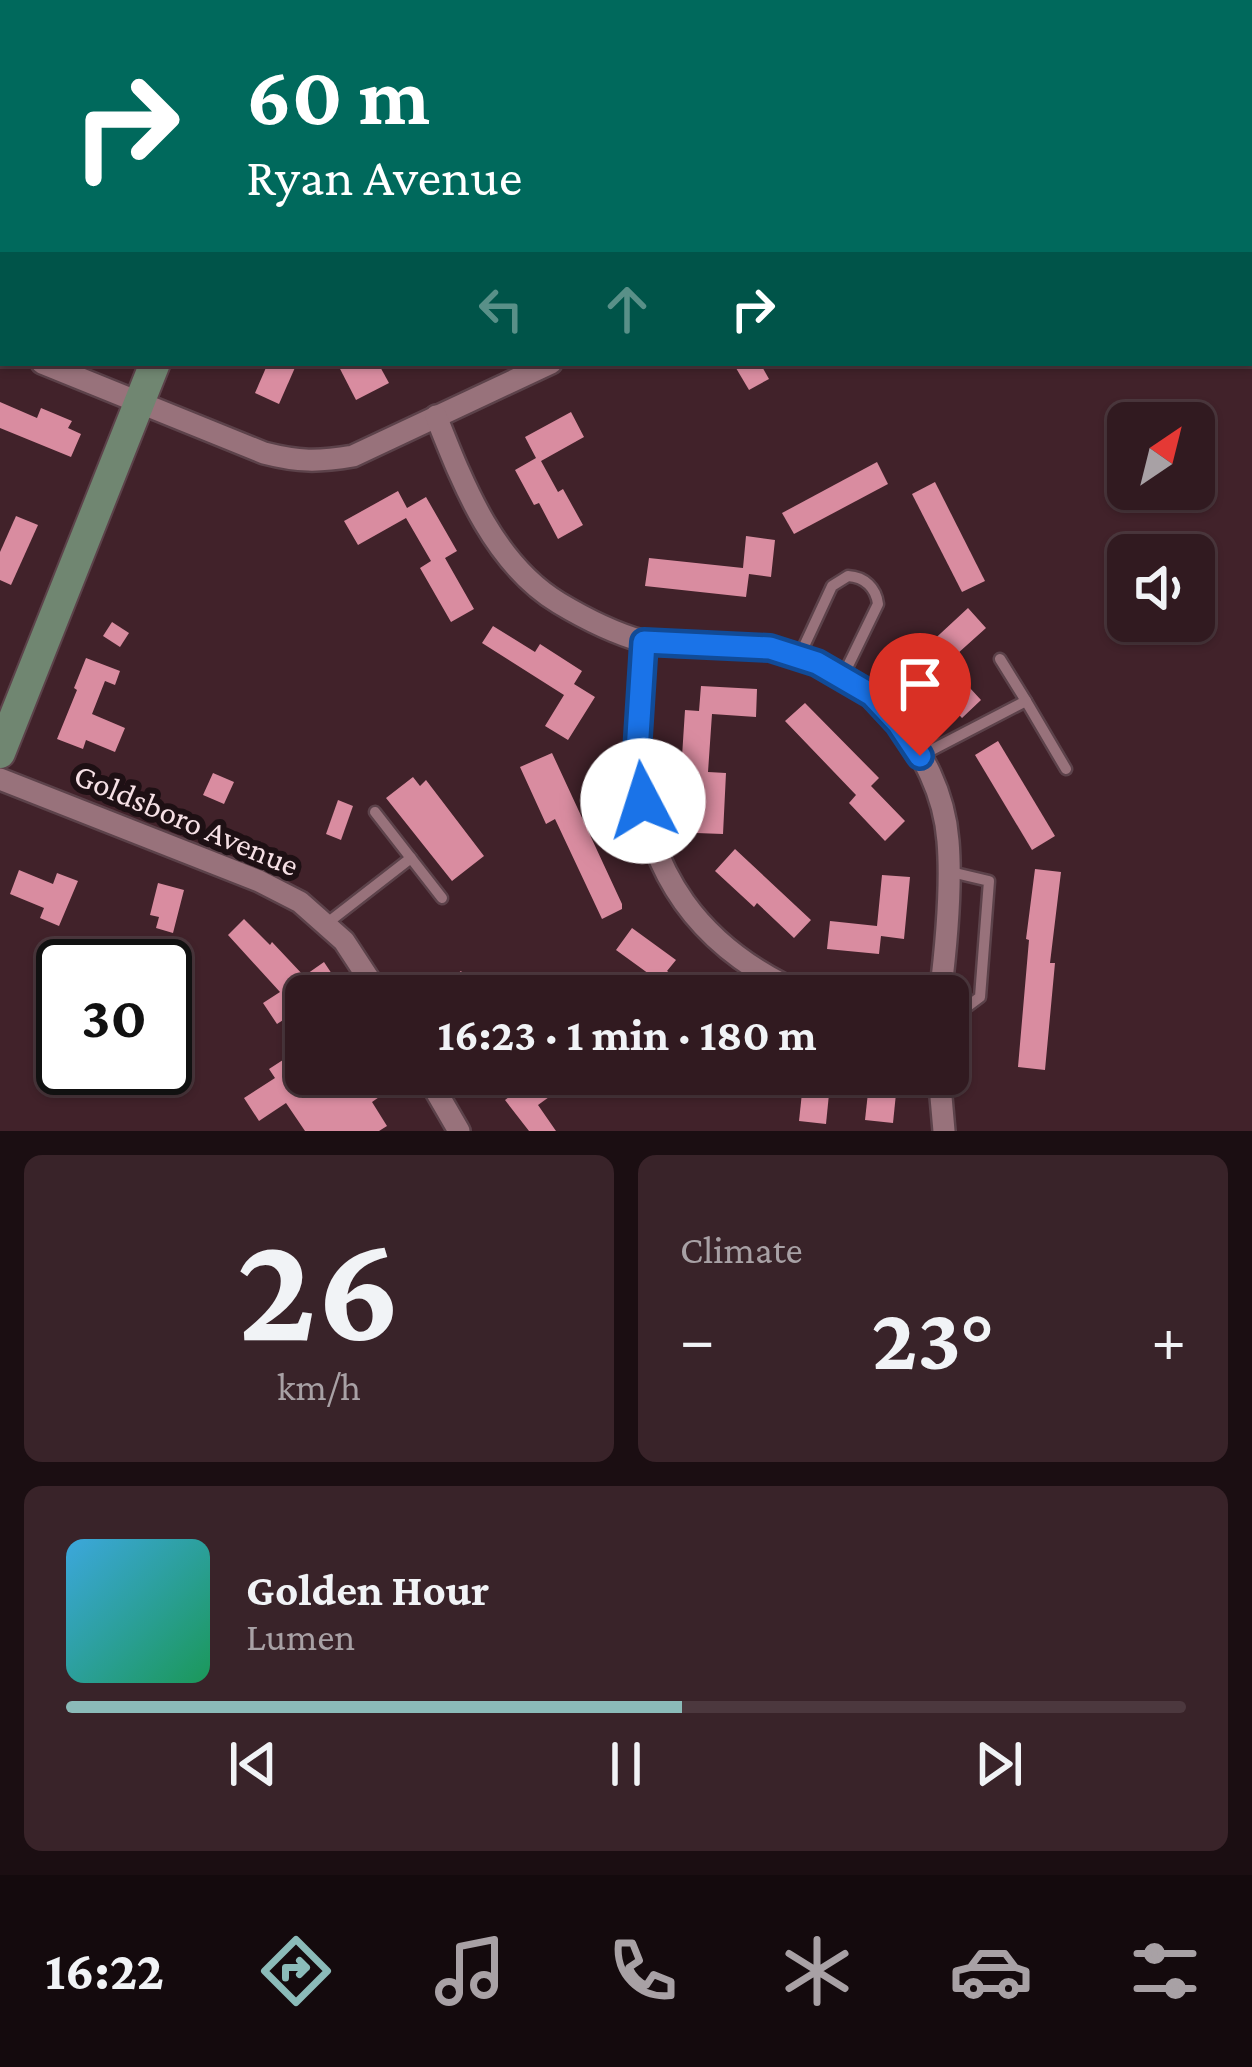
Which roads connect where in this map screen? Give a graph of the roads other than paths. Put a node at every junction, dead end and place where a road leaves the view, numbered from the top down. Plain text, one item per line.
1 (50, 366) edge
2 (154, 366) edge
3 (544, 366) edge
4 (140, 402) junction
5 (436, 416) junction
6 (644, 642) junction
7 (799, 657) junction
8 (1000, 659) dead end
9 (843, 676) junction
10 (1026, 701) junction
11 (0, 753) edge
12 (920, 756) junction
13 (1066, 769) dead end
14 (0, 778) edge
15 (375, 812) dead end
16 (411, 858) junction
17 (947, 871) junction
18 (442, 898) dead end
19 (326, 924) junction
20 (366, 975) edge
21 (763, 975) edge
22 (943, 975) edge
23 (969, 1005) edge
24 (439, 1095) edge
25 (941, 1095) edge
26 (459, 1131) edge
27 (944, 1131) edge

1 - 4 street
2 - 4 street
3 - 5 street
4 - 5 street
4 - 11 street
5 - 6 street
6 - 7 street
6 - 21 street
7 - 9 street
7 - 9 lane
8 - 10 lane
9 - 12 street
10 - 12 lane
10 - 13 lane
12 - 17 street
14 - 19 street, Goldsboro Avenue
15 - 16 lane
16 - 18 lane
16 - 19 lane
17 - 22 street
17 - 23 lane
19 - 20 street, Goldsboro Avenue
24 - 26 street
25 - 27 street

